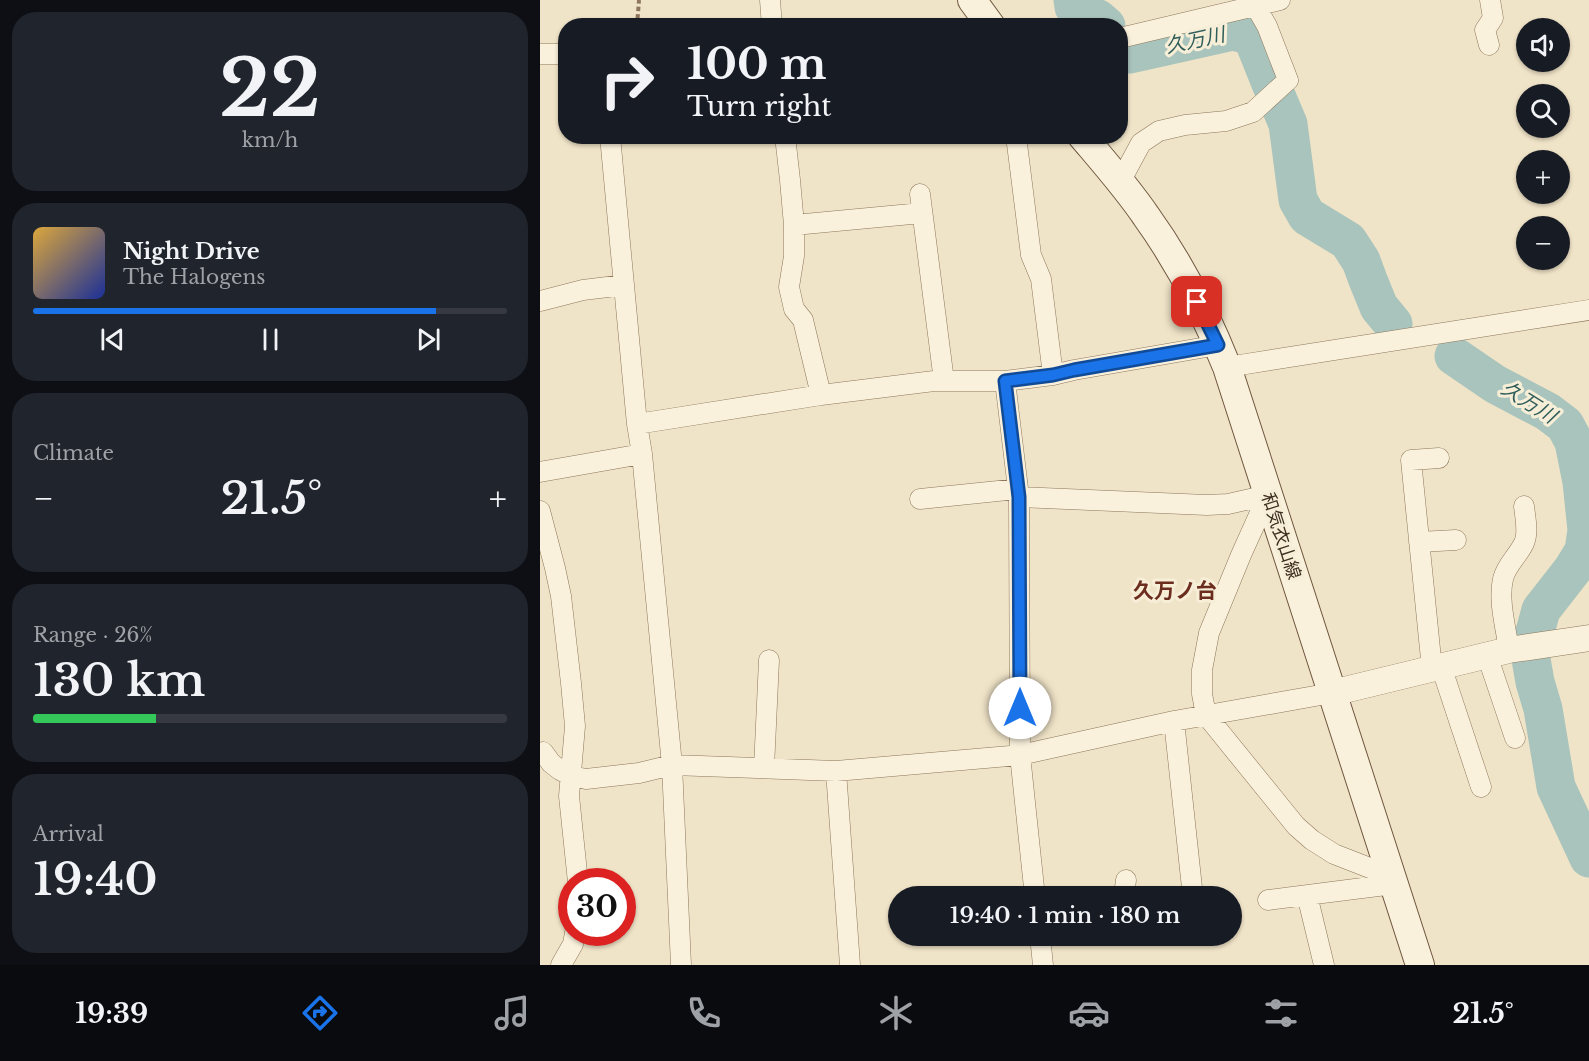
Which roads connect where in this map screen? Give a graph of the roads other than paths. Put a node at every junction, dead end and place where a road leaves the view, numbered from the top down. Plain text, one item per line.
1 (770, 0) edge
2 (972, 0) edge
3 (1280, 0) edge
4 (1490, 0) edge
5 (1254, 3) edge
6 (771, 18) edge
7 (985, 18) edge
8 (1128, 36) edge
9 (1489, 45) dead end
10 (540, 54) edge
11 (558, 54) edge
12 (611, 144) edge
13 (785, 144) edge
14 (1017, 144) edge
15 (1089, 144) edge
16 (1120, 182) junction
17 (794, 225) junction
18 (624, 285) junction
19 (540, 301) edge
20 (1589, 310) edge
21 (1222, 356) junction
22 (1053, 375) junction
23 (944, 381) junction
24 (1005, 381) junction
25 (821, 396) junction
26 (637, 424) junction
27 (642, 454) junction
28 (1439, 458) dead end
29 (540, 472) edge
30 (1018, 493) junction
31 (1268, 495) junction
32 (920, 499) dead end
33 (1524, 506) dead end
34 (540, 511) edge
35 (1456, 540) dead end
36 (1419, 542) junction
37 (1589, 638) edge
38 (1498, 652) junction
39 (768, 660) dead end
40 (1436, 668) junction
41 (1332, 693) junction
42 (1206, 715) junction
43 (1174, 720) junction
44 (1515, 738) dead end
45 (543, 752) dead end
46 (1020, 755) junction
47 (672, 765) junction
48 (764, 768) junction
49 (836, 771) junction
50 (571, 776) junction
51 (1481, 787) dead end
52 (577, 868) edge
53 (1391, 876) junction
54 (1034, 886) edge
55 (1191, 886) edge
56 (1307, 895) junction
57 (1268, 900) dead end
58 (572, 946) edge
59 (1041, 946) edge
60 (566, 963) edge
61 (681, 965) edge
62 (850, 965) edge
63 (1043, 965) edge
64 (1324, 965) edge
65 (1420, 965) edge

1 - 6 street
2 - 7 main road
3 - 5 street
4 - 9 street
5 - 8 street
5 - 16 street
10 - 11 street
12 - 18 street
13 - 17 street
14 - 22 street
15 - 16 main road, 和気衣山線
16 - 21 main road, 和気衣山線
17 - 23 street
17 - 25 street
18 - 19 street
18 - 26 street
20 - 21 street
21 - 22 street
21 - 31 main road, 和気衣山線
22 - 24 street
23 - 24 street
23 - 25 street
24 - 30 street
25 - 26 street
26 - 27 street
27 - 29 street
27 - 47 street
28 - 36 street
30 - 31 street
30 - 32 street
30 - 46 street
31 - 41 main road, 和気衣山線
31 - 42 street
33 - 38 street
34 - 50 street
35 - 36 street
36 - 40 street
37 - 38 street
38 - 40 street
38 - 44 street
39 - 48 street
40 - 41 street
40 - 51 street
41 - 42 street
41 - 53 main road, 和気衣山線
42 - 43 street
42 - 53 street
43 - 46 street
43 - 55 street
45 - 50 street
46 - 49 street
46 - 54 street
47 - 48 street
47 - 50 street
47 - 61 street
48 - 49 street
49 - 62 street
50 - 52 street
53 - 56 street
53 - 65 main road, 和気衣山線
56 - 57 street
56 - 64 street
58 - 60 street
59 - 63 street

